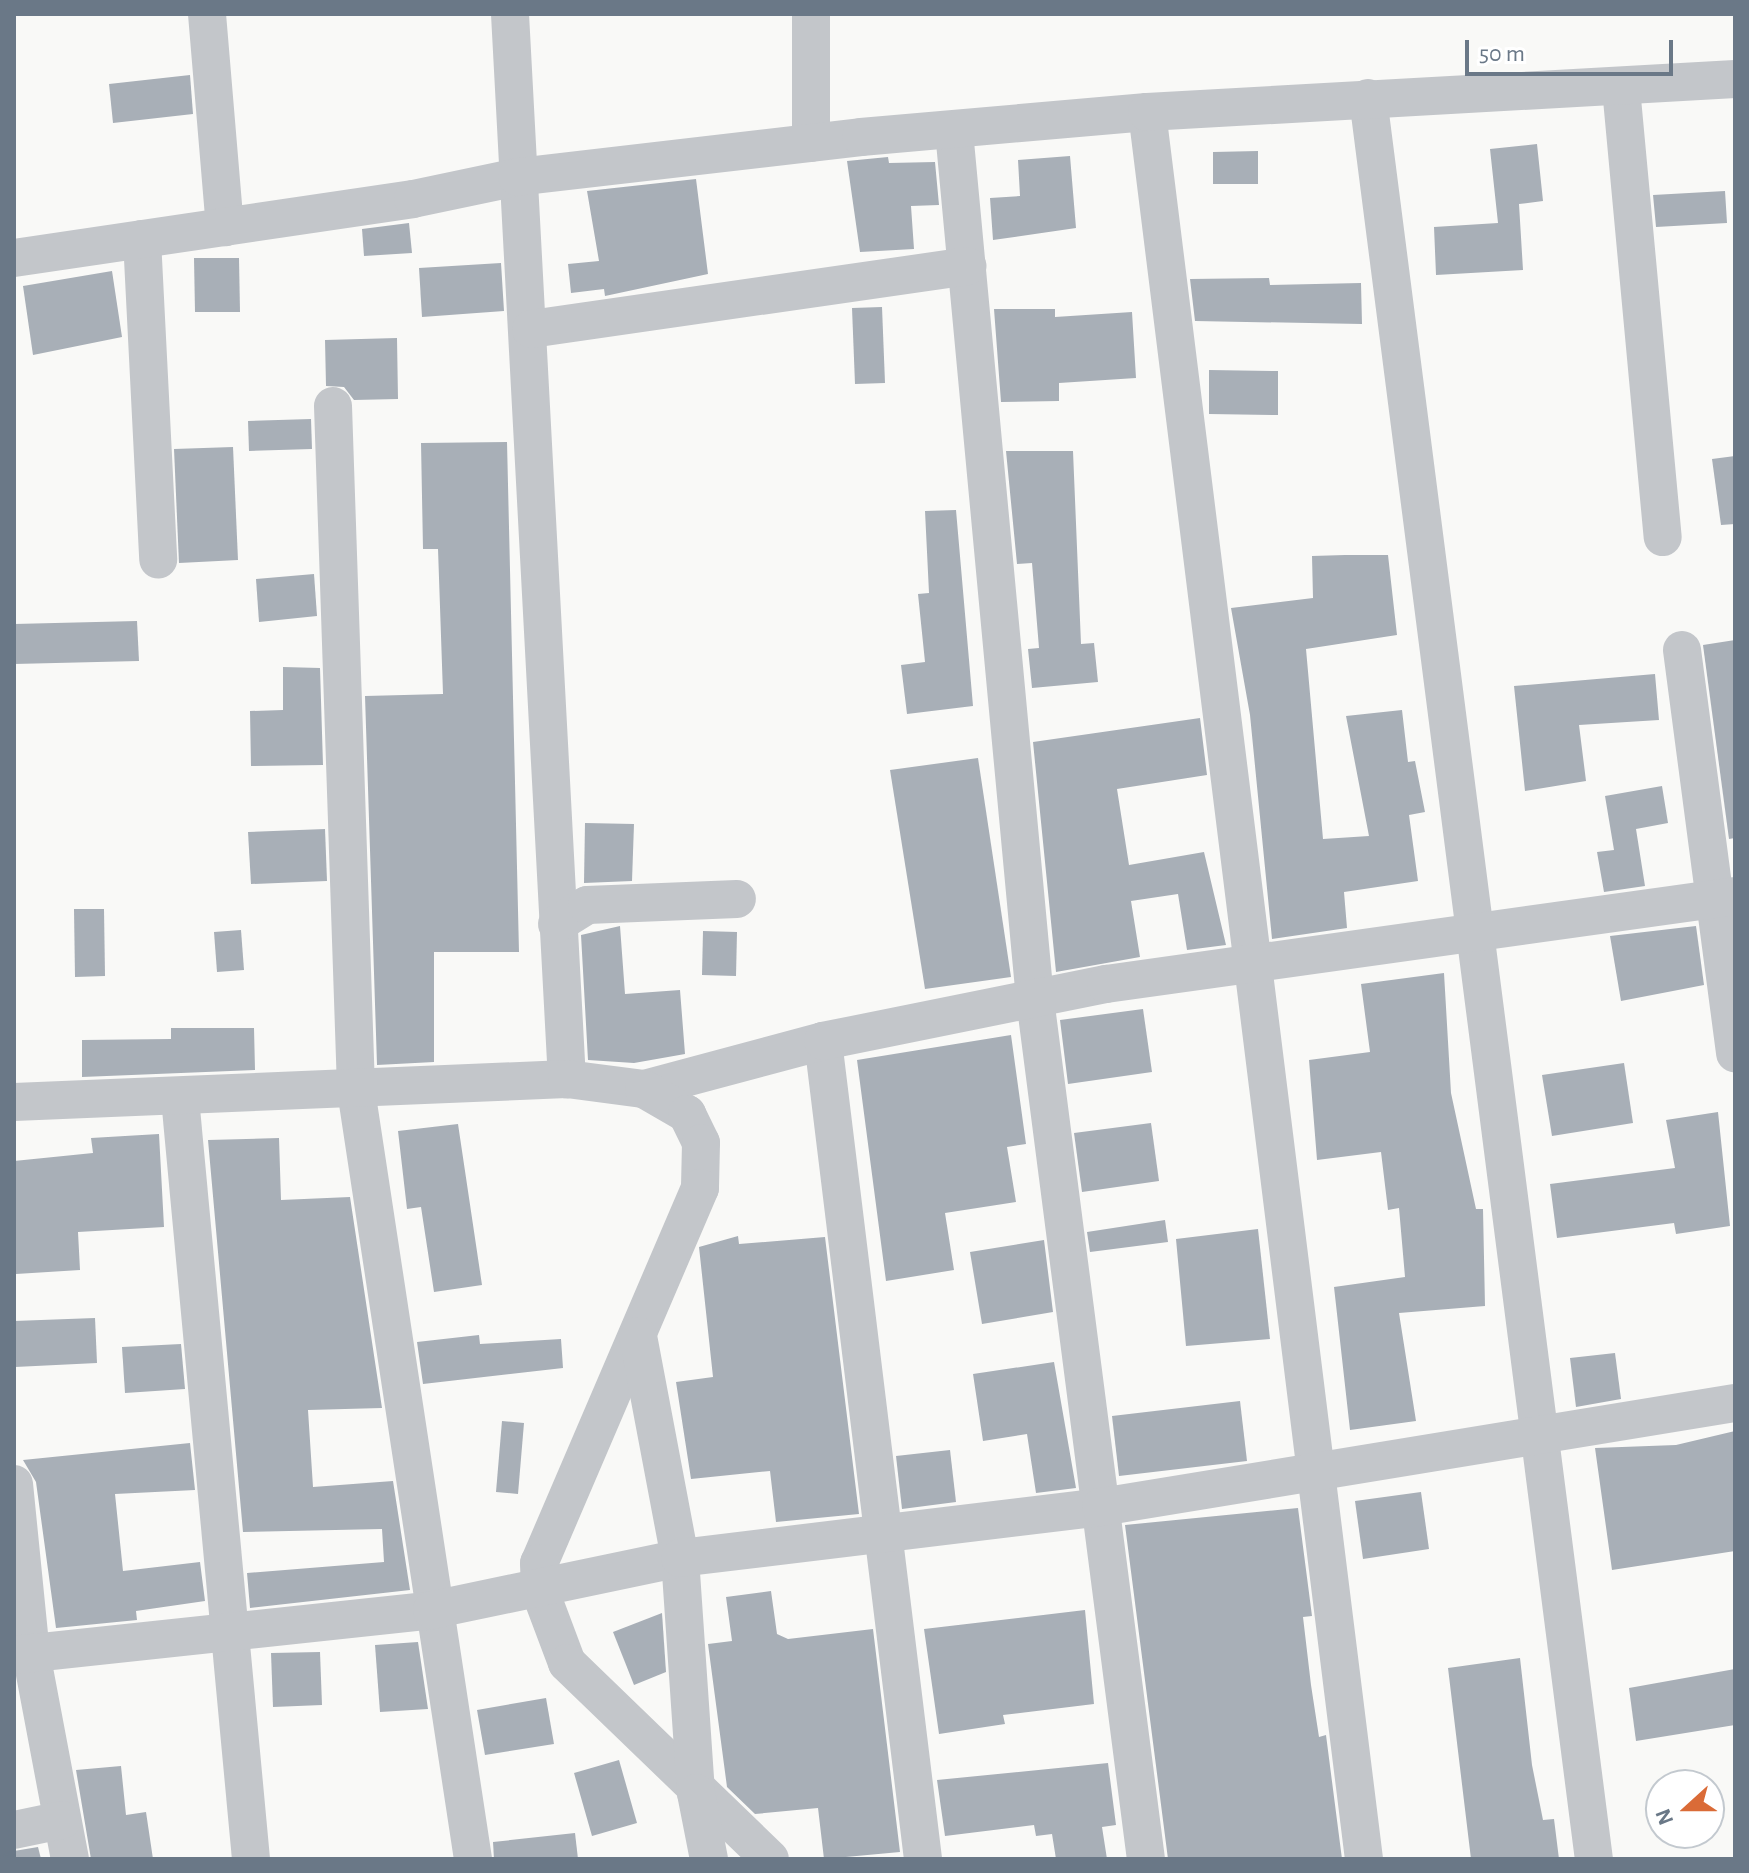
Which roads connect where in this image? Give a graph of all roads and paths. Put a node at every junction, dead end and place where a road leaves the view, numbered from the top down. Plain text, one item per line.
1 (207, 14) edge
2 (510, 14) edge
3 (811, 14) edge
4 (1735, 79) edge
5 (1621, 88) junction
6 (1368, 98) junction
7 (1147, 112) junction
8 (954, 131) junction
9 (811, 143) junction
10 (517, 177) junction
11 (225, 227) junction
12 (142, 239) junction
13 (14, 258) edge
14 (967, 266) junction
15 (531, 329) junction
16 (333, 406) dead end
17 (1663, 537) dead end
18 (158, 560) dead end
19 (1682, 650) dead end
20 (1725, 898) edge
21 (737, 899) dead end
22 (557, 924) junction
23 (1470, 935) junction
24 (1247, 964) junction
25 (1035, 999) junction
26 (823, 1041) junction
27 (1735, 1054) edge
28 (567, 1079) junction
29 (644, 1089) junction
30 (356, 1090) junction
31 (180, 1098) junction
32 (14, 1102) edge
33 (638, 1336) junction
34 (1735, 1403) edge
35 (1544, 1434) junction
36 (1313, 1468) junction
37 (14, 1484) edge
38 (1101, 1507) junction
39 (888, 1529) junction
40 (680, 1558) junction
41 (540, 1591) junction
42 (432, 1610) junction
43 (228, 1631) junction
44 (22, 1654) edge
45 (696, 1793) junction
46 (62, 1820) junction
47 (14, 1830) edge
48 (70, 1859) edge
49 (251, 1859) edge
50 (473, 1859) edge
51 (709, 1859) edge
52 (770, 1859) edge
53 (923, 1859) edge
54 (1146, 1859) edge
55 (1364, 1859) edge
56 (1594, 1859) edge

1 - 11 street
2 - 10 street
3 - 9 street
4 - 5 street
5 - 6 street
5 - 17 street
6 - 7 street
6 - 23 street
7 - 8 street
7 - 24 street
8 - 9 street
8 - 14 street
9 - 10 street
10 - 11 street
10 - 15 street
11 - 12 street
12 - 13 street
12 - 18 street
14 - 15 street
14 - 25 street
15 - 22 street
16 - 30 street
19 - 20 street
20 - 23 street
20 - 27 street
21 - 22 street
22 - 28 street
23 - 24 street
23 - 35 street
24 - 25 street
24 - 36 street
25 - 26 street
25 - 38 street
26 - 29 street
26 - 39 street
28 - 29 street
28 - 30 street
29 - 33 street
30 - 31 street
30 - 42 street
31 - 32 street
31 - 43 street
33 - 40 street
33 - 41 street
34 - 35 street
35 - 36 street
35 - 56 street
36 - 38 street
36 - 55 street
37 - 44 street
38 - 39 street
38 - 54 street
39 - 40 street
39 - 53 street
40 - 41 street
40 - 45 street
41 - 42 street
41 - 45 street
42 - 43 street
42 - 50 street
43 - 44 street
43 - 49 street
44 - 46 street
45 - 51 street
45 - 52 street
46 - 47 street
46 - 48 street

